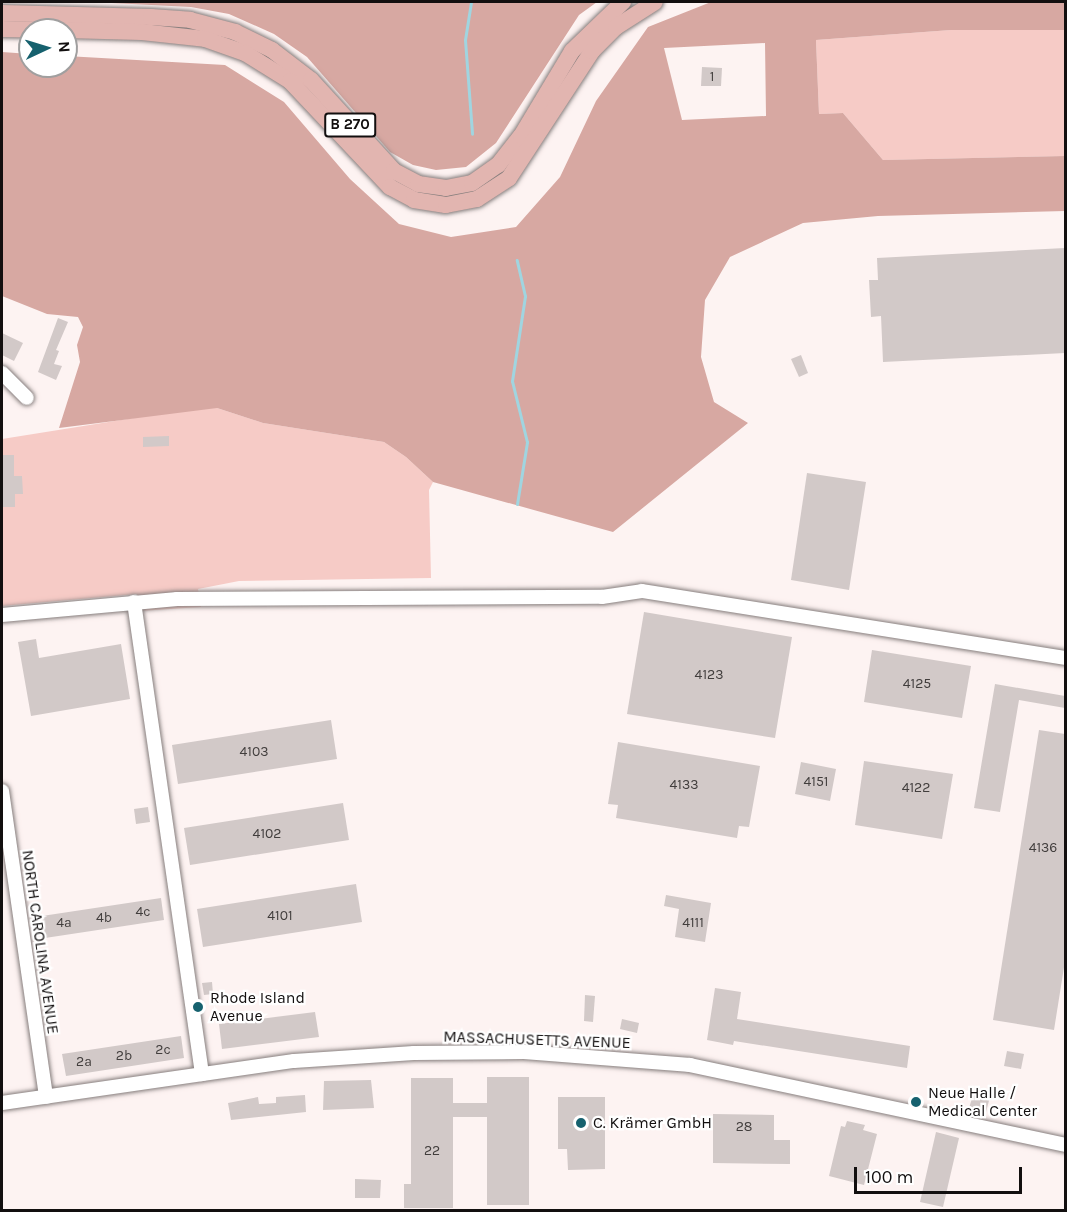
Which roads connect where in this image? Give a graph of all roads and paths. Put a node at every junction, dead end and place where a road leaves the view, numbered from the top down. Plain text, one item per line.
1 (623, 2) edge
2 (655, 2) edge
3 (2, 13) edge
4 (2, 29) edge
5 (18, 29) edge
6 (78, 30) edge
7 (2, 373) edge
8 (27, 398) dead end
9 (134, 602) junction
10 (2, 615) edge
11 (1065, 658) edge
12 (2, 791) edge
13 (202, 1074) junction
14 (46, 1097) junction
15 (2, 1103) edge
16 (1065, 1145) edge

1 - 3 main road, B 270
2 - 6 main road, B 270
4 - 5 main road
7 - 8 street
9 - 10 street
9 - 11 street
9 - 13 street
12 - 14 street, NORTH CAROLINA AVENUE
13 - 14 street, MASSACHUSETTS AVENUE
13 - 16 street, MASSACHUSETTS AVENUE
14 - 15 street, MASSACHUSETTS AVENUE

